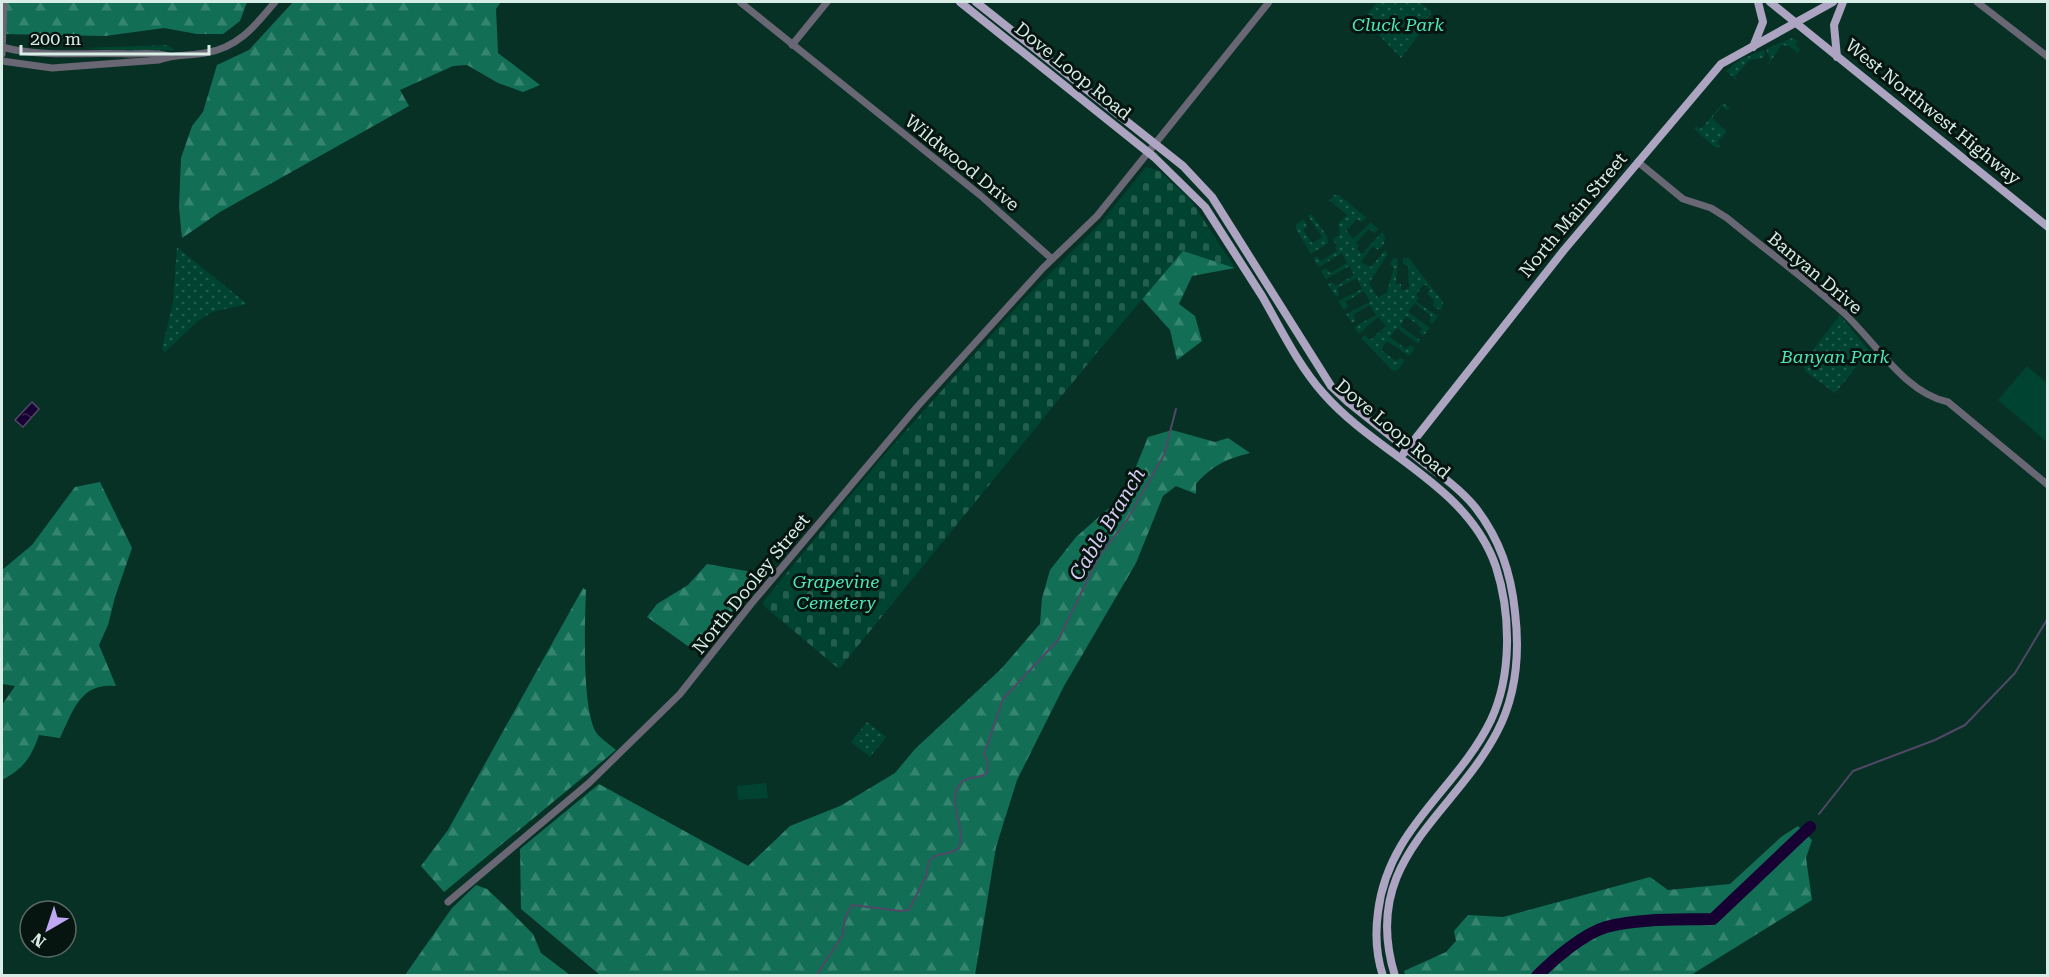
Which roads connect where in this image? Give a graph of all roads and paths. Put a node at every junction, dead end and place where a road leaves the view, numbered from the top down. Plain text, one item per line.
1 (275, 2) edge
2 (740, 2) edge
3 (827, 2) edge
4 (960, 2) edge
5 (976, 2) edge
6 (1269, 2) edge
7 (1758, 2) edge
8 (1770, 2) edge
9 (1833, 2) edge
10 (1844, 2) edge
11 (1977, 2) edge
12 (4, 5) edge
13 (1797, 24) junction
14 (792, 45) junction
15 (1753, 47) junction
16 (2, 49) edge
17 (169, 56) junction
18 (1837, 57) junction
19 (2048, 57) edge
20 (2, 61) edge
21 (1154, 143) junction
22 (1148, 152) junction
23 (1638, 162) junction
24 (2048, 226) edge
25 (1052, 259) junction
26 (1407, 449) junction
27 (1400, 458) junction
28 (2048, 485) edge
29 (448, 902) dead end
30 (1383, 975) edge
31 (1395, 975) edge

1 - 17 street
2 - 14 street, Wildwood Drive
3 - 14 street
4 - 22 main road, Dove Loop Road
5 - 21 main road, Dove Loop Road
6 - 21 street
7 - 15 main road
8 - 13 main road, West Northwest Highway
9 - 13 main road, North Main Street
10 - 18 main road
11 - 19 street
12 - 16 street
13 - 15 main road, North Main Street
13 - 18 main road, West Northwest Highway
14 - 25 street, Wildwood Drive
15 - 23 main road, North Main Street
16 - 17 street
17 - 20 street
18 - 24 main road, West Northwest Highway
21 - 22 street
21 - 26 main road, Dove Loop Road
22 - 25 street
22 - 27 main road, Dove Loop Road
23 - 26 main road, North Main Street
23 - 28 street, Banyan Drive
25 - 29 street, North Dooley Street
26 - 27 main road, North Main Street
26 - 31 main road, Dove Loop Road
27 - 30 main road, Dove Loop Road

